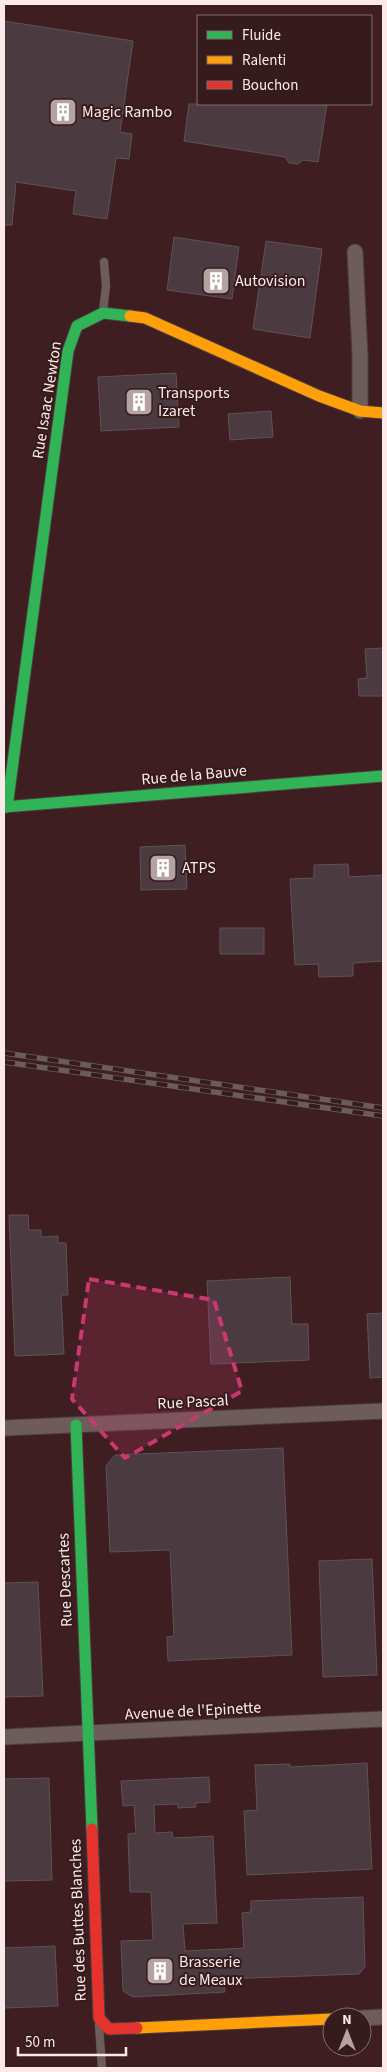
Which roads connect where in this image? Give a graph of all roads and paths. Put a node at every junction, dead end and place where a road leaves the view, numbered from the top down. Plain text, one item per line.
1 (355, 252) dead end
2 (104, 262) dead end
3 (103, 313) junction
4 (360, 411) junction
5 (383, 413) edge
6 (383, 776) edge
7 (5, 807) edge
8 (383, 1411) edge
9 (76, 1425) junction
10 (4, 1428) edge
11 (383, 1719) edge
12 (87, 1733) junction
13 (4, 1737) edge
14 (99, 2018) junction
15 (322, 2019) edge
16 (102, 2068) edge

1 - 4 street
2 - 3 lane
3 - 4 street
3 - 7 street, Rue Isaac Newton
4 - 5 street
6 - 7 street, Rue de la Bauve
8 - 9 street, Rue Pascal
9 - 10 street, Rue Pascal
9 - 12 street, Rue Descartes
11 - 12 street, Avenue de l'Epinette
12 - 13 street, Avenue de l'Epinette
12 - 14 street, Rue des Buttes Blanches
14 - 15 street, Rue des Buttes Blanches
14 - 16 lane

